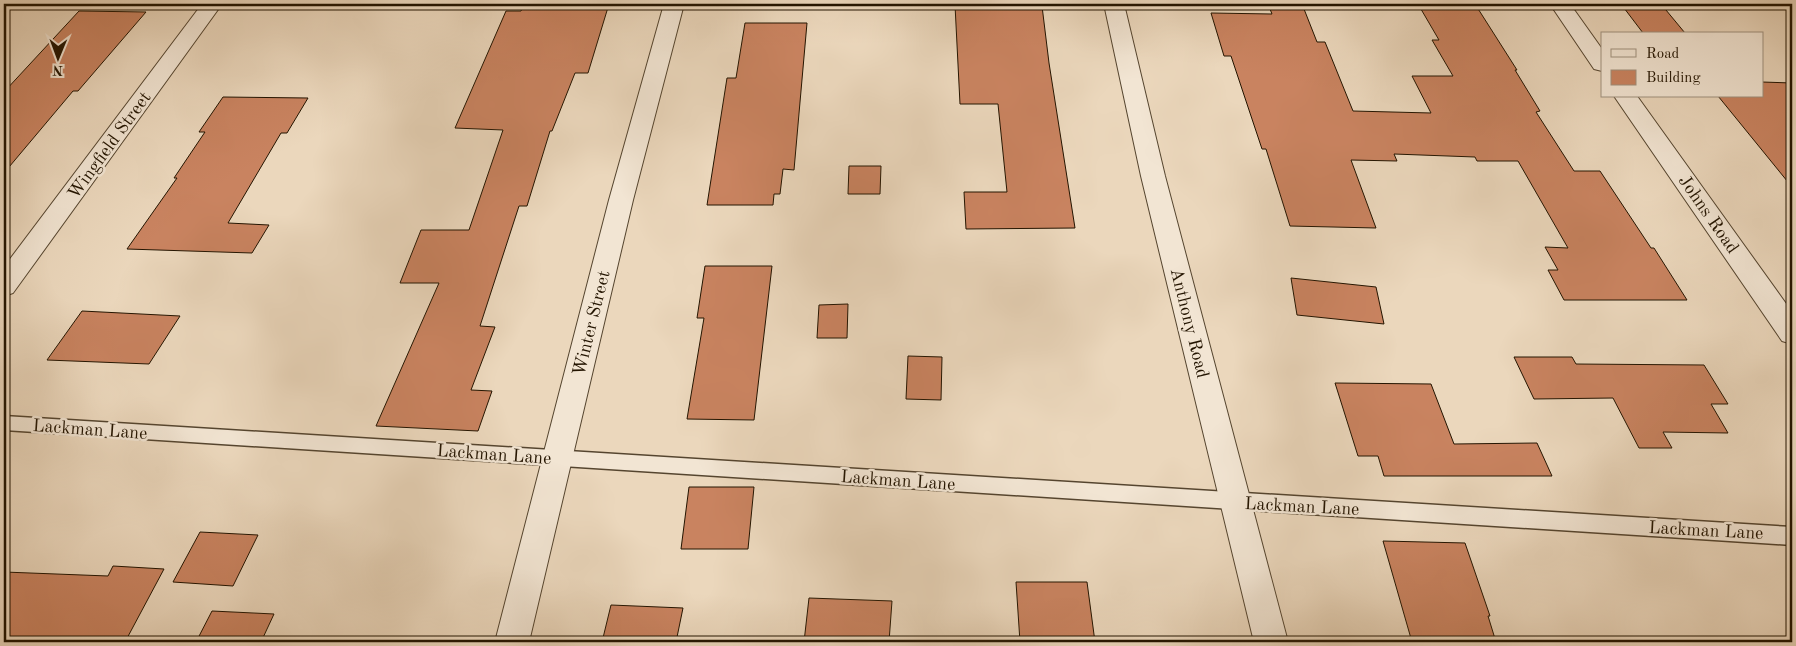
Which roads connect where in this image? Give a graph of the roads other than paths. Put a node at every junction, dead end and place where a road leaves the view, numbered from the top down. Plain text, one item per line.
1 (212, 4) edge
2 (674, 4) edge
3 (1114, 4) edge
4 (1560, 4) edge
5 (1601, 63) edge
6 (1627, 98) edge
7 (4, 286) edge
8 (1792, 333) edge
9 (4, 424) edge
10 (558, 458) junction
11 (1236, 502) junction
12 (1792, 536) edge
13 (512, 642) edge
14 (1271, 642) edge

1 - 7 street, Wingfield Street
2 - 10 street, Winter Street
3 - 11 street, Anthony Road
4 - 5 street
6 - 8 street, Johns Road
9 - 10 lane, Lackman Lane
10 - 11 lane, Lackman Lane
10 - 13 street, Winter Street
11 - 12 lane, Lackman Lane
11 - 14 street, Anthony Road

